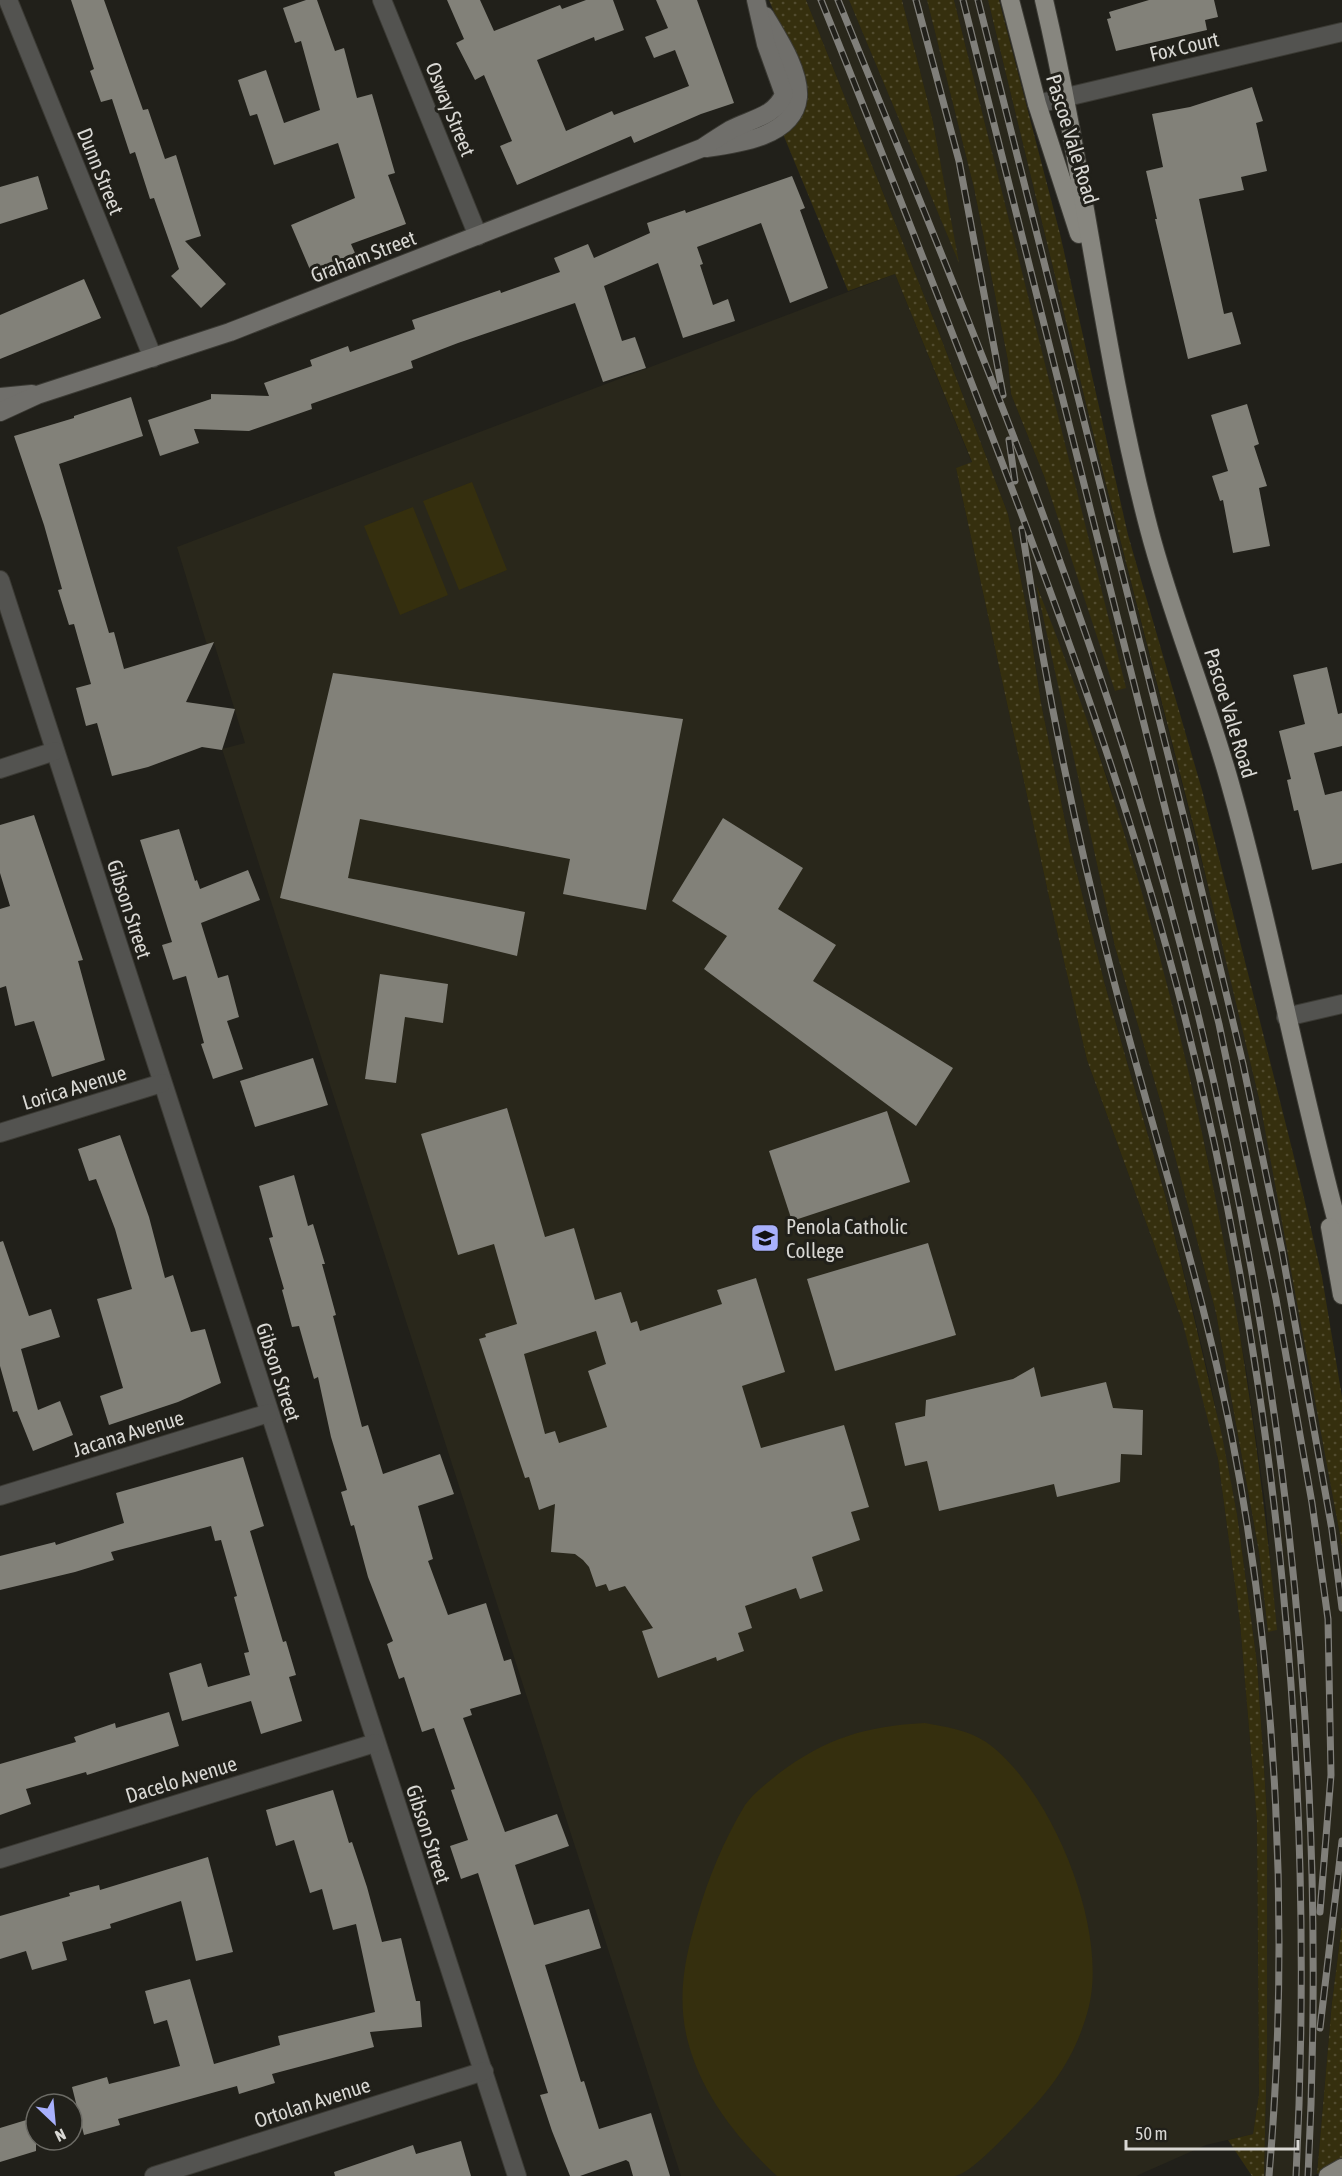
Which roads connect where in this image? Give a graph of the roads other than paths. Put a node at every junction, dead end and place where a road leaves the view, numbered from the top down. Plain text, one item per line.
1 (8, 0) edge
2 (382, 0) edge
3 (756, 0) edge
4 (1010, 0) edge
5 (1044, 0) edge
6 (1342, 32) edge
7 (1066, 96) junction
8 (1037, 104) junction
9 (478, 236) junction
10 (1097, 290) junction
11 (153, 358) junction
12 (37, 395) junction
13 (0, 397) edge
14 (0, 412) edge
15 (0, 580) edge
16 (55, 751) junction
17 (0, 769) edge
18 (1342, 1004) edge
19 (1286, 1017) junction
20 (162, 1083) junction
21 (0, 1133) edge
22 (1317, 1152) junction
23 (1342, 1241) edge
24 (1342, 1295) edge
25 (269, 1413) junction
26 (0, 1496) edge
27 (375, 1743) junction
28 (0, 1859) edge
29 (484, 2071) junction
30 (1342, 2168) edge
31 (154, 2176) edge
32 (517, 2176) edge
33 (1328, 2176) edge

1 - 11 street, Dunn Street
2 - 9 street, Osway Street
3 - 9 street, Graham Street
4 - 8 main road, Pascoe Vale Road
5 - 7 main road, Pascoe Vale Road
6 - 7 street, Fox Court
7 - 8 street, Fox Court
7 - 10 main road, Pascoe Vale Road
8 - 10 main road, Pascoe Vale Road
9 - 11 street, Graham Street
10 - 19 main road, Pascoe Vale Road
11 - 12 street, Graham Street
12 - 13 street, Graham Street
12 - 14 street, Graham Street
15 - 16 street, Gibson Street
16 - 17 street
16 - 20 street, Gibson Street
18 - 19 street
19 - 22 main road, Pascoe Vale Road
20 - 21 street, Lorica Avenue
20 - 25 street, Gibson Street
22 - 23 main road, Pascoe Vale Road
22 - 24 main road, Pascoe Vale Road
25 - 26 street, Jacana Avenue
25 - 27 street, Gibson Street
27 - 28 street, Dacelo Avenue
27 - 29 street, Gibson Street
29 - 31 street, Ortolan Avenue
29 - 32 street, Gibson Street
30 - 33 main road

